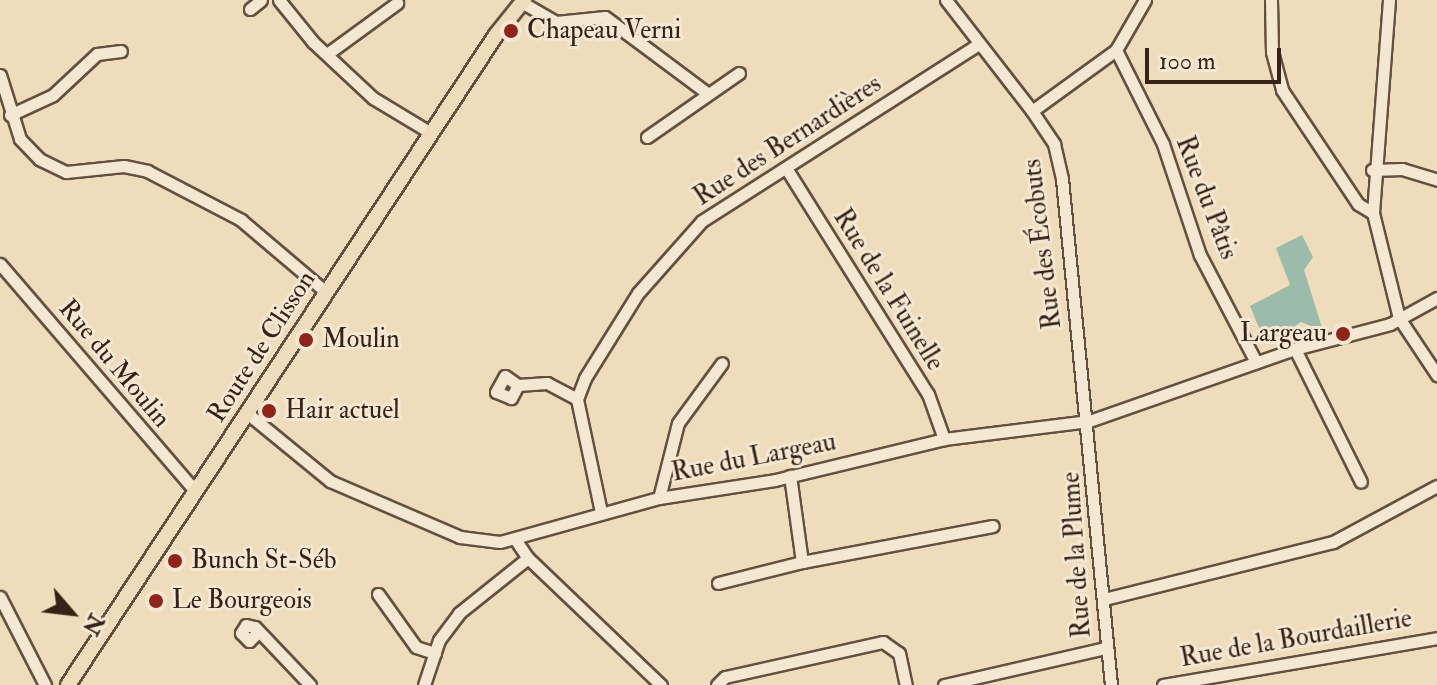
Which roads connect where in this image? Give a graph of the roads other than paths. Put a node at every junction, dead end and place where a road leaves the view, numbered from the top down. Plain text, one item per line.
1 (261, 0) edge
2 (279, 0) edge
3 (946, 0) edge
4 (1145, 0) edge
5 (1271, 0) edge
6 (1389, 0) edge
7 (520, 1) edge
8 (397, 3) dead end
9 (250, 9) dead end
10 (977, 45) junction
11 (1116, 50) junction
12 (121, 51) dead end
13 (327, 54) junction
14 (739, 73) dead end
15 (0, 75) edge
16 (707, 93) junction
17 (3, 102) edge
18 (1032, 111) junction
19 (10, 115) junction
20 (431, 133) junction
21 (647, 137) dead end
22 (786, 168) junction
23 (1372, 170) junction
24 (1437, 180) edge
25 (1373, 213) junction
26 (0, 264) edge
27 (326, 292) junction
28 (1437, 298) edge
29 (1399, 318) junction
30 (1295, 349) junction
31 (1256, 362) junction
32 (722, 363) dead end
33 (1437, 375) edge
34 (518, 385) dead end
35 (577, 399) junction
36 (247, 413) junction
37 (1089, 421) junction
38 (944, 439) junction
39 (790, 476) junction
40 (1361, 482) dead end
41 (1437, 486) edge
42 (195, 491) junction
43 (659, 498) junction
44 (601, 512) junction
45 (993, 526) dead end
46 (515, 539) junction
47 (528, 558) junction
48 (802, 562) junction
49 (718, 583) dead end
50 (378, 594) dead end
51 (0, 597) edge
52 (1104, 599) junction
53 (257, 633) dead end
54 (1437, 638) edge
55 (1106, 648) junction
56 (435, 653) junction
57 (45, 685) edge
58 (68, 685) edge
59 (310, 685) edge
60 (424, 685) edge
61 (661, 685) edge
62 (717, 685) edge
63 (906, 685) edge
64 (944, 685) edge
65 (1111, 685) edge
66 (1163, 685) edge

1 - 9 street
2 - 13 street
3 - 10 street, Rue des Écobuts
4 - 11 street
5 - 25 street
6 - 23 street
7 - 16 street
7 - 20 main road, Route de Clisson
8 - 13 street
10 - 18 street, Rue des Écobuts
10 - 22 street, Rue des Bernardières
11 - 18 street
11 - 31 street, Rue du Pâtis
12 - 19 street
13 - 20 street
14 - 16 street
15 - 17 street
16 - 21 street
17 - 19 street
18 - 37 street, Rue des Écobuts
19 - 27 street
20 - 27 main road, Route de Clisson
22 - 35 street, Rue des Bernardières
22 - 38 street, Rue de la Fuinelle
23 - 24 street
23 - 25 street
25 - 29 street
26 - 42 street, Rue du Moulin
27 - 36 main road, Route de Clisson
28 - 29 street, Rue du Largeau
29 - 30 street, Rue du Largeau
29 - 33 street
30 - 31 street, Rue du Largeau
30 - 40 street
31 - 37 street, Rue du Largeau
32 - 43 street
34 - 35 street
35 - 44 street
36 - 42 main road, Route de Clisson
36 - 46 street, Rue du Largeau
37 - 38 street, Rue du Largeau
37 - 52 street, Rue de la Plume
38 - 39 street, Rue du Largeau
39 - 43 street, Rue du Largeau
39 - 48 street
41 - 52 street
42 - 58 main road, Route de Clisson
43 - 44 street, Rue du Largeau
44 - 46 street, Rue du Largeau
45 - 48 street
46 - 47 street
47 - 56 street
47 - 61 street
48 - 49 street
50 - 56 street
51 - 57 street
52 - 55 street, Rue de la Plume
53 - 59 street
54 - 66 street, Rue de la Bourdaillerie
55 - 64 street
55 - 65 street, Rue de la Plume
56 - 60 street
62 - 63 street

